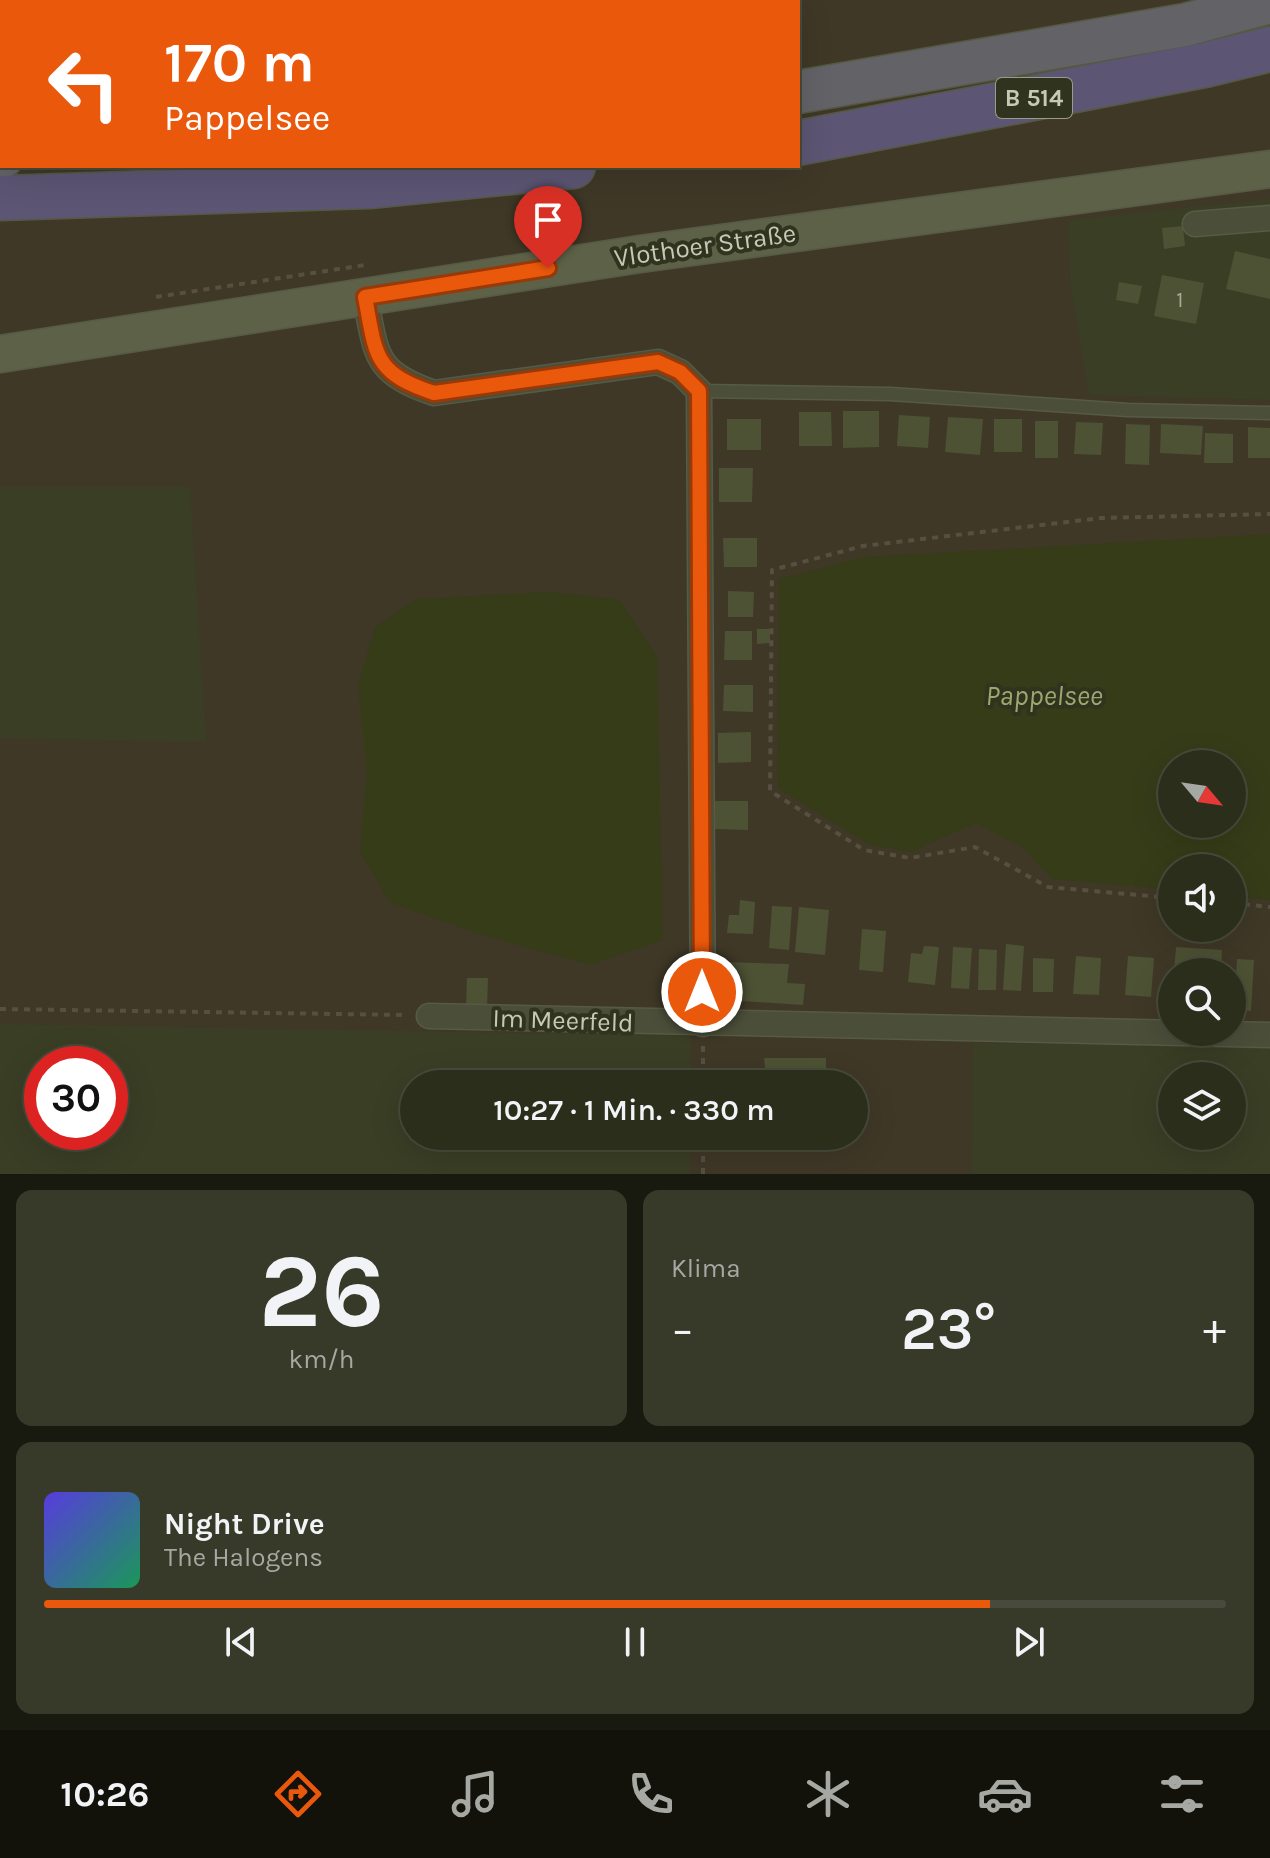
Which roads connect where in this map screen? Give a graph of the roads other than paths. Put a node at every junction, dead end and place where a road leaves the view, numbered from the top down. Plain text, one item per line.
1 (1270, 2) edge
2 (1270, 49) edge
3 (800, 92) edge
4 (800, 143) edge
5 (553, 168) edge
6 (1270, 169) edge
7 (0, 198) edge
8 (1270, 218) edge
9 (1195, 224) dead end
10 (365, 297) junction
11 (0, 354) edge
12 (699, 391) junction
13 (1270, 413) edge
14 (429, 1016) road end
15 (703, 1024) junction
16 (1270, 1035) edge

1 - 3 highway, B 514
2 - 4 highway, B 514
5 - 7 highway
6 - 10 main road, Vlothoer Straße
8 - 9 street
10 - 11 main road, Vlothoer Straße
10 - 12 street
12 - 13 lane
12 - 15 street
14 - 15 street, Im Meerfeld
15 - 16 street, Im Meerfeld

